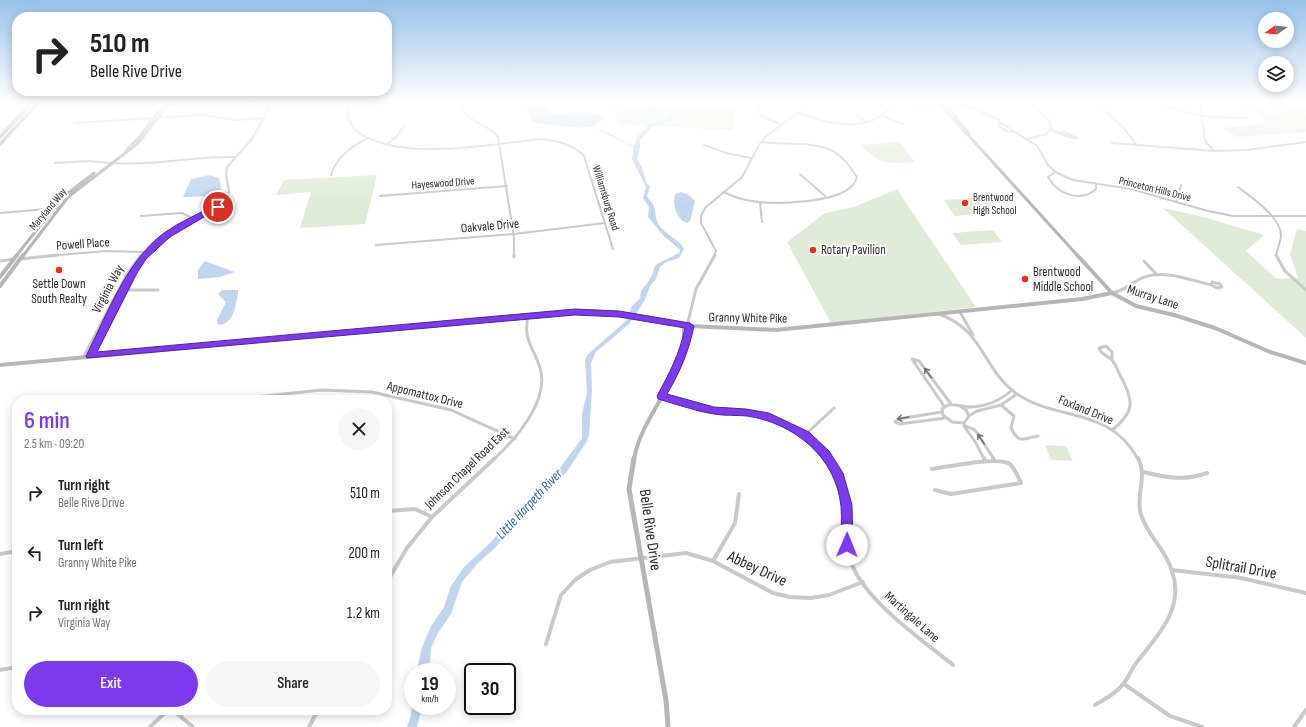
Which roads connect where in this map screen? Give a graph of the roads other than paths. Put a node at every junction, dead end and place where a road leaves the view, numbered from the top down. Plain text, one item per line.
1 (139, 137) edge
2 (143, 137) edge
3 (253, 137) edge
4 (396, 137) edge
5 (497, 137) edge
6 (765, 137) edge
7 (969, 137) edge
8 (971, 137) edge
9 (1024, 137) edge
10 (1035, 137) edge
11 (1130, 137) edge
12 (1204, 137) edge
13 (368, 138) joint
14 (1027, 139) junction
15 (136, 141) junction
16 (140, 141) junction
17 (762, 142) junction
18 (1306, 142) edge
19 (1112, 143) dead end
20 (500, 144) junction
21 (1136, 144) junction
22 (386, 145) junction
23 (704, 145) dead end
24 (978, 147) junction
25 (1214, 151) junction
26 (235, 157) junction
27 (751, 158) junction
28 (55, 163) dead end
29 (111, 163) junction
30 (1055, 172) junction
31 (800, 174) dead end
32 (331, 175) dead end
33 (1096, 184) junction
34 (1181, 185) dead end
35 (507, 186) junction
36 (1238, 187) dead end
37 (723, 192) junction
38 (380, 196) dead end
39 (825, 196) junction
40 (1176, 202) junction
41 (760, 203) junction
42 (58, 208) junction
43 (52, 209) junction
44 (0, 213) edge
45 (141, 216) dead end
46 (1272, 216) junction
47 (1306, 216) edge
48 (192, 218) junction
49 (762, 222) dead end
50 (605, 223) junction
51 (514, 234) junction
52 (376, 245) dead end
53 (614, 249) dead end
54 (143, 252) junction
55 (148, 252) junction
56 (514, 257) dead end
57 (14, 259) junction
58 (20, 259) junction
59 (0, 260) edge
60 (1144, 261) dead end
61 (1157, 275) junction
62 (0, 278) edge
63 (1211, 285) dead end
64 (0, 286) edge
65 (124, 290) junction
66 (158, 290) dead end
67 (1306, 290) edge
68 (118, 291) junction
69 (1112, 293) junction
70 (960, 312) junction
71 (954, 313) junction
72 (939, 314) junction
73 (528, 316) junction
74 (962, 325) junction
75 (687, 326) junction
76 (973, 337) junction
77 (84, 356) junction
78 (90, 356) junction
79 (1112, 360) junction
80 (1306, 363) edge
81 (0, 364) edge
82 (1012, 390) junction
83 (1017, 394) junction
84 (273, 395) edge
85 (385, 395) edge
86 (661, 396) junction
87 (392, 397) edge
88 (951, 404) junction
89 (1001, 405) junction
90 (944, 406) junction
91 (960, 406) junction
92 (834, 408) dead end
93 (942, 412) junction
94 (969, 416) junction
95 (945, 418) junction
96 (963, 423) junction
97 (1112, 430) junction
98 (805, 435) junction
99 (1038, 436) dead end
100 (515, 439) junction
101 (994, 460) junction
102 (985, 461) junction
103 (932, 469) dead end
104 (1144, 472) junction
105 (1207, 473) dead end
106 (935, 490) dead end
107 (739, 494) dead end
108 (392, 511) edge
109 (432, 517) junction
110 (12, 552) edge
111 (0, 554) edge
112 (641, 558) junction
113 (713, 561) junction
114 (1172, 570) junction
115 (392, 574) edge
116 (862, 582) junction
117 (1306, 593) edge
118 (546, 644) dead end
119 (953, 665) dead end
120 (12, 668) edge
121 (0, 670) edge
122 (1124, 684) junction
123 (1095, 705) dead end
124 (1306, 710) edge
125 (163, 715) edge
126 (178, 715) edge
127 (315, 715) edge
128 (150, 727) edge
129 (193, 727) edge
130 (309, 727) edge
131 (668, 727) edge
132 (1202, 727) edge
133 (1294, 727) edge

1 - 15 main road, Maryland Way
2 - 16 main road, Maryland Way
3 - 26 street, Virginia Way
4 - 22 street
5 - 20 street
6 - 17 street
7 - 24 main road, Murray Lane
8 - 24 main road, Murray Lane
9 - 14 street, Princeton Hills Drive
10 - 14 street
11 - 21 street
12 - 25 street
13 - 22 street, Williamsburg Road
13 - 32 street
14 - 30 street, Princeton Hills Drive
15 - 16 main road
15 - 29 main road, Maryland Way
16 - 29 main road, Maryland Way
17 - 27 street
17 - 39 street
18 - 25 street
19 - 21 street
20 - 22 street, Williamsburg Road
20 - 35 street
20 - 50 street, Williamsburg Road
21 - 25 street
23 - 27 street
24 - 69 main road, Murray Lane
26 - 29 street
26 - 48 street, Virginia Way
27 - 37 street
28 - 29 street
29 - 42 main road, Maryland Way
29 - 43 main road, Maryland Way
30 - 33 street, Princeton Hills Drive
30 - 33 street
31 - 39 street
33 - 40 street, Princeton Hills Drive
34 - 40 street
35 - 38 street, Hayeswood Drive
35 - 51 street
36 - 46 street
37 - 41 street
37 - 75 street
39 - 41 street
40 - 46 street, Princeton Hills Drive
41 - 49 street
42 - 43 street
42 - 58 main road, Maryland Way
43 - 44 street
43 - 57 main road, Maryland Way
45 - 48 street
46 - 47 street, Princeton Hills Drive
46 - 67 street
48 - 54 street, Virginia Way
48 - 55 street, Virginia Way
50 - 51 street, Oakvale Drive
50 - 53 street, Williamsburg Road
51 - 52 street, Oakvale Drive
51 - 56 street
54 - 55 street, Powell Place
54 - 58 street, Powell Place
54 - 68 street, Virginia Way
55 - 65 street, Virginia Way
57 - 58 main road
57 - 59 street
57 - 62 main road, Maryland Way
58 - 64 main road, Maryland Way
60 - 61 street
61 - 63 street
61 - 69 street
65 - 66 street
65 - 68 street
65 - 78 street, Virginia Way
68 - 77 street, Virginia Way
69 - 70 main road, Granny White Pike
69 - 80 main road, Murray Lane
70 - 71 main road, Granny White Pike
70 - 76 street, Foxland Drive
71 - 72 main road, Granny White Pike
71 - 74 street, Foxland Drive
72 - 74 street, Foxland Drive
72 - 75 main road, Granny White Pike
73 - 75 main road, Granny White Pike
73 - 78 main road, Granny White Pike
73 - 100 street, Johnson Chapel Road East
74 - 76 street, Foxland Drive
75 - 86 main road, Belle Rive Drive
76 - 82 street, Foxland Drive
77 - 78 main road, Granny White Pike
77 - 81 main road, Granny White Pike
79 - 79 street
79 - 97 street
82 - 83 street, Foxland Drive
82 - 91 street
83 - 89 street
83 - 97 street, Foxland Drive
84 - 85 street, Appomattox Drive
86 - 98 street, Martingale Lane
86 - 112 main road, Belle Rive Drive
87 - 100 street, Appomattox Drive
88 - 90 street
88 -> 90 street
88 - 91 street
89 - 94 street
89 - 99 street
90 - 93 street
91 - 94 street
92 - 98 street
93 - 95 street
93 -> 95 street
94 - 96 street
95 - 96 street
101 -> 96 street
96 - 102 street
97 - 104 street, Foxland Drive
98 - 116 street, Martingale Lane
100 - 109 street, Johnson Chapel Road East
101 - 102 street
101 - 106 street
102 - 103 street
104 - 105 street
104 - 114 street
107 - 113 street
108 - 109 street
109 - 115 street, Johnson Chapel Road East
110 - 111 street
112 - 113 street, Abbey Drive
112 - 118 street, Abbey Drive
112 - 131 main road, Belle Rive Drive
113 - 116 street, Abbey Drive
114 - 117 street, Splitrail Drive
114 - 122 street
116 - 119 street, Martingale Lane
120 - 121 street
122 - 123 street
122 - 132 street
124 - 133 street
125 - 128 street
126 - 129 street
127 - 130 street

